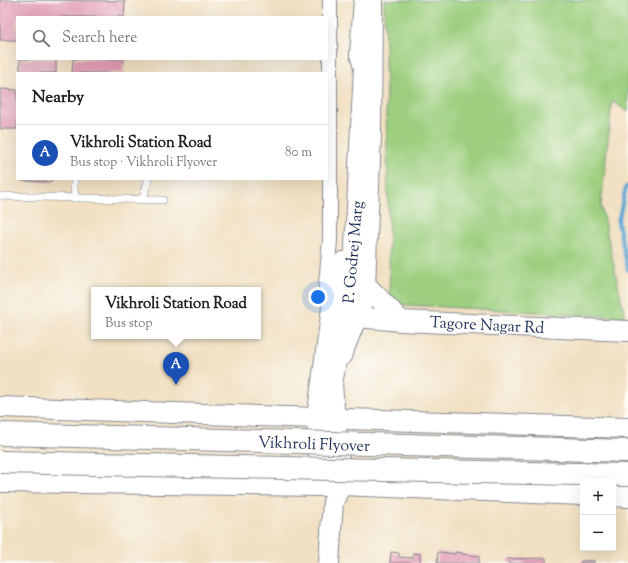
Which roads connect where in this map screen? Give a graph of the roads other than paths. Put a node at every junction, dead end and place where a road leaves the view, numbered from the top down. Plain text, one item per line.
1 (330, 0) edge
2 (364, 0) edge
3 (375, 0) edge
4 (74, 180) edge
5 (148, 180) edge
6 (0, 196) edge
7 (75, 198) junction
8 (141, 200) junction
9 (163, 200) dead end
10 (368, 287) junction
11 (346, 314) junction
12 (401, 320) junction
13 (628, 331) edge
14 (0, 407) edge
15 (331, 418) junction
16 (628, 428) edge
17 (0, 434) edge
18 (628, 451) edge
19 (0, 462) edge
20 (628, 475) edge
21 (0, 482) edge
22 (332, 491) junction
23 (580, 495) edge
24 (616, 496) edge
25 (628, 497) edge
26 (329, 563) edge

1 - 11 street
2 - 11 street, P. Godrej Marg
3 - 10 street
4 - 7 lane
5 - 8 lane
6 - 7 lane
7 - 8 lane
8 - 9 lane
10 - 11 street
10 - 12 street
11 - 12 street, Tagore Nagar Rd
11 - 15 street
11 - 15 street, P. Godrej Marg
12 - 13 street, Tagore Nagar Rd
14 - 15 street
15 - 16 street
15 - 22 street
17 - 18 highway, Vikhroli Flyover, bridge
19 - 20 highway, Vikhroli Flyover, bridge
21 - 22 street
22 - 23 street
22 - 26 street
24 - 25 street

